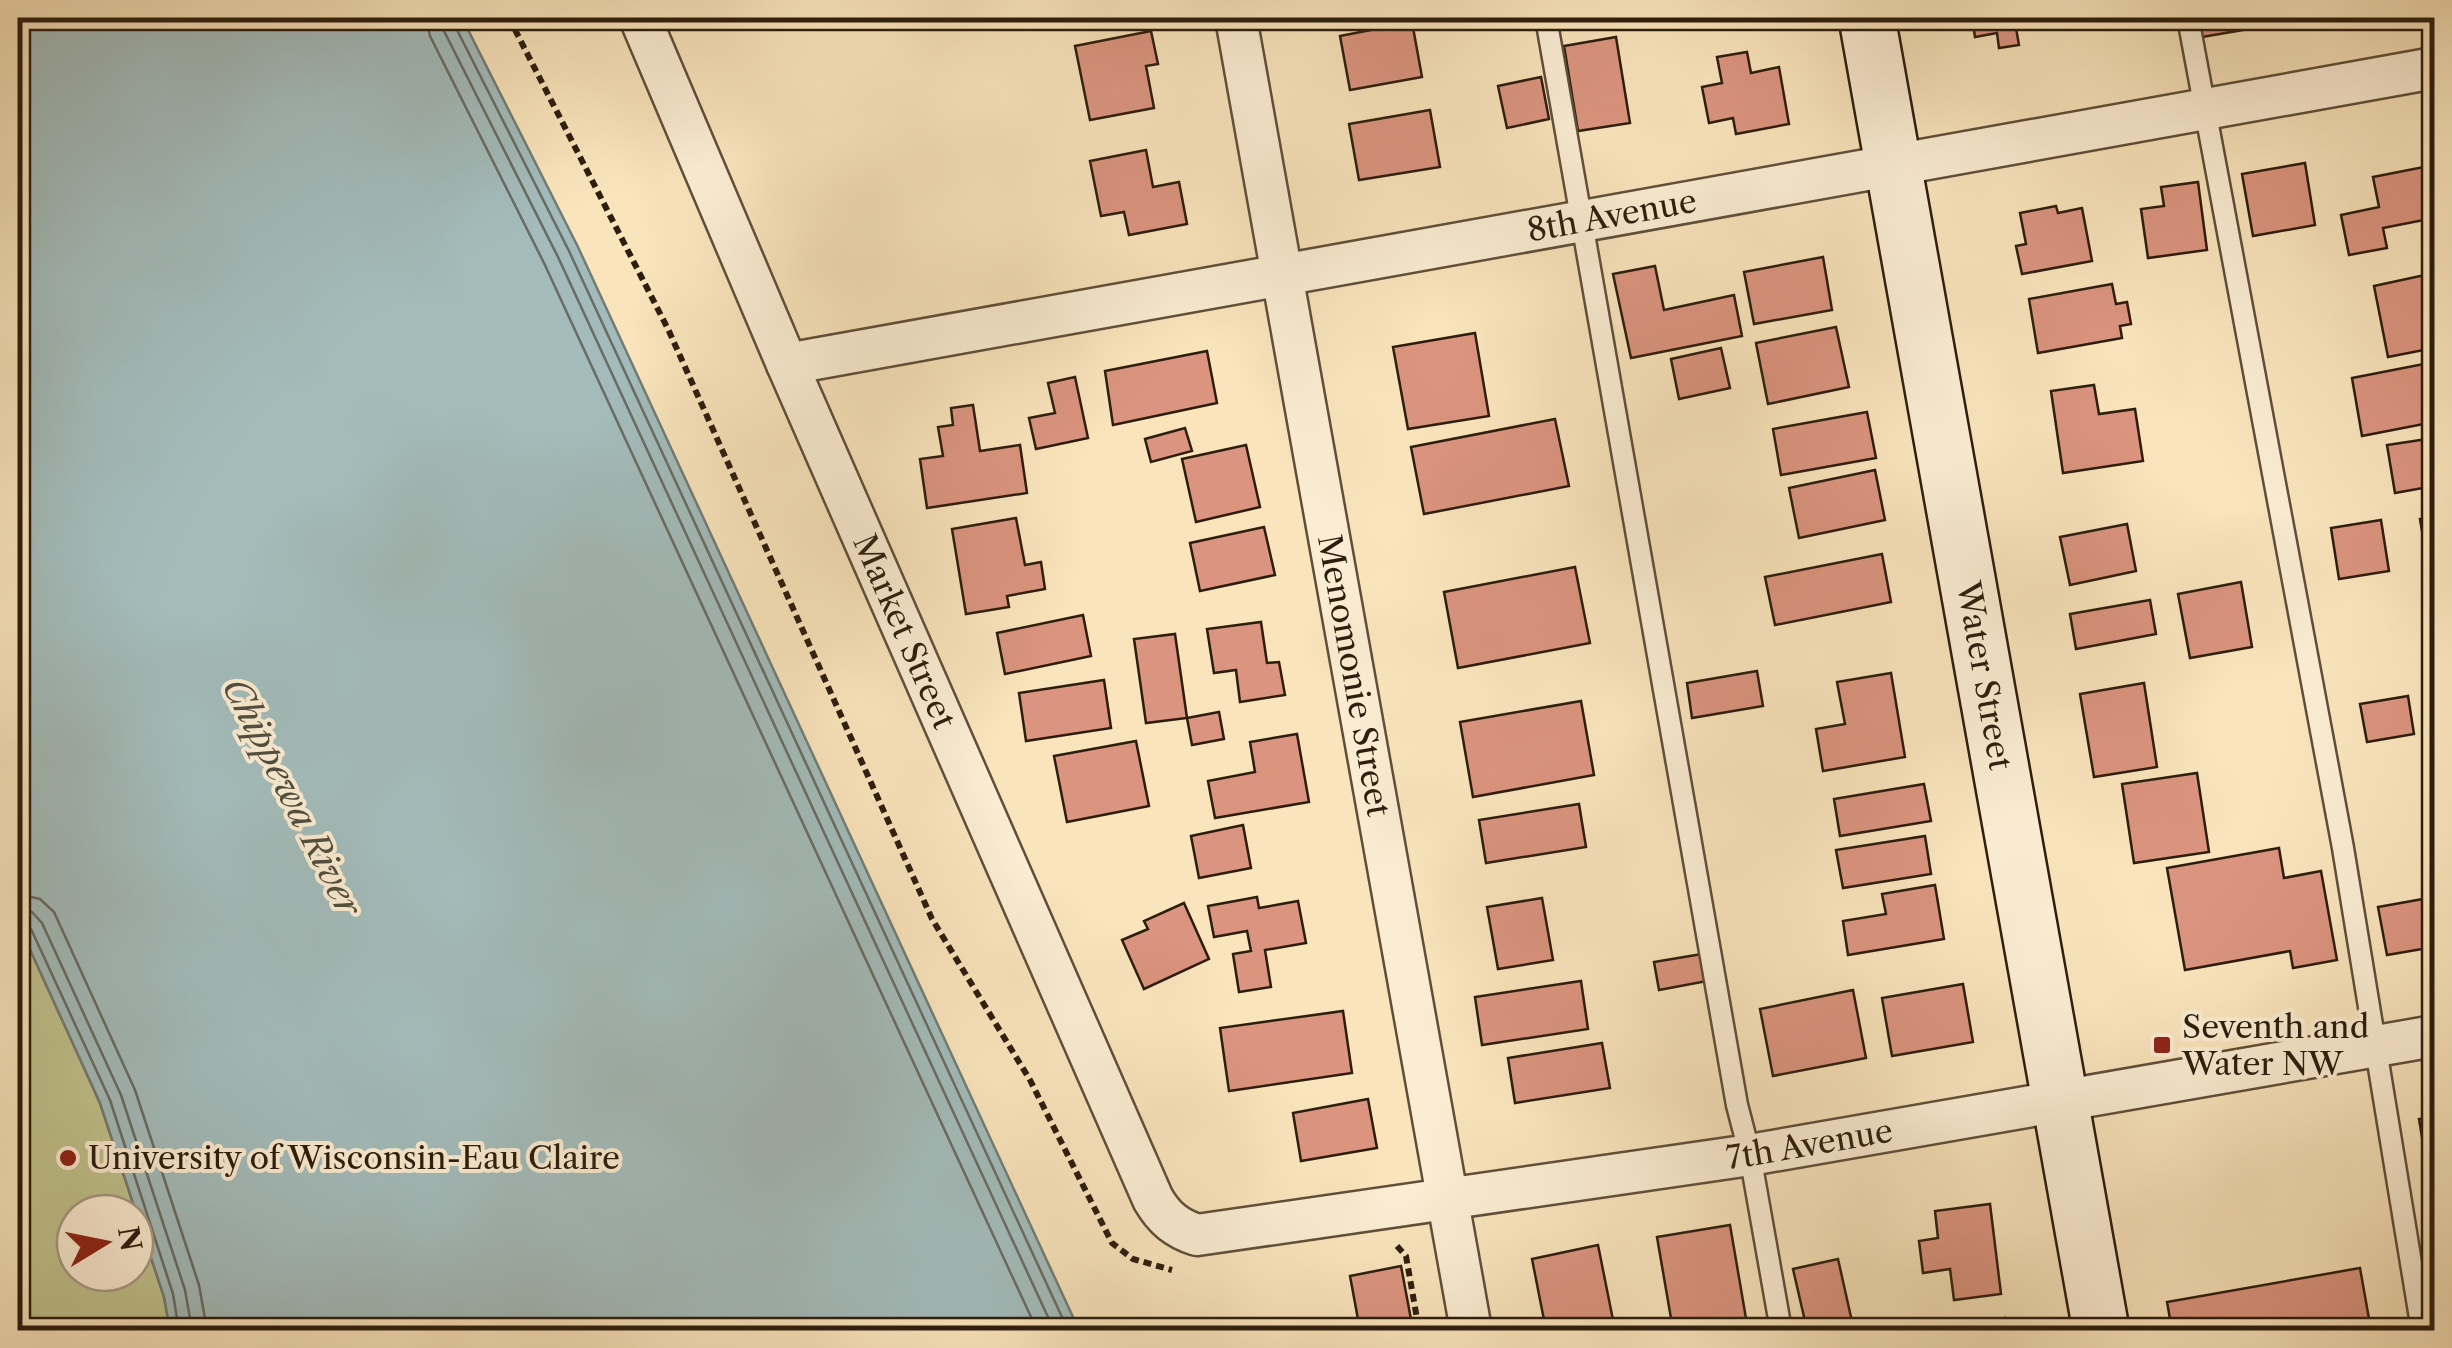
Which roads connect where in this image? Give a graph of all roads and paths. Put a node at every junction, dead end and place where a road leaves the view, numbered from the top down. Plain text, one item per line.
1 (509, 18) edge
2 (640, 18) edge
3 (1236, 18) edge
4 (1546, 18) edge
5 (1867, 18) edge
6 (2188, 18) edge
7 (2434, 68) edge
8 (2204, 110) junction
9 (1893, 164) junction
10 (1580, 220) junction
11 (1280, 273) junction
12 (787, 364) junction
13 (2434, 1036) edge
14 (2377, 1046) junction
15 (2060, 1101) junction
16 (1750, 1154) junction
17 (1448, 1196) junction
18 (1184, 1230) joint
19 (1406, 1256) dead end
20 (1157, 1267) dead end
21 (1419, 1330) edge
22 (1471, 1330) edge
23 (1781, 1330) edge
24 (2101, 1330) edge
25 (2422, 1330) edge

1 - 20 path
2 - 12 street, Market Street
3 - 11 street, Menomonie Street
4 - 10 lane
5 - 9 main road, Water Street
6 - 8 lane
7 - 8 street, 8th Avenue
8 - 9 street, 8th Avenue
8 - 14 lane
9 - 10 street, 8th Avenue
9 - 15 main road, Water Street
10 - 11 street, 8th Avenue
10 - 16 lane
11 - 12 street, 8th Avenue
11 - 17 street, Menomonie Street
12 - 18 street, Market Street
13 - 14 street, 7th Avenue
14 - 15 street, 7th Avenue
14 - 25 lane
15 - 16 street, 7th Avenue
15 - 24 main road, Water Street
16 - 17 street, 7th Avenue
16 - 23 lane
17 - 18 street, 7th Avenue
17 - 22 street, Menomonie Street
19 - 21 path

